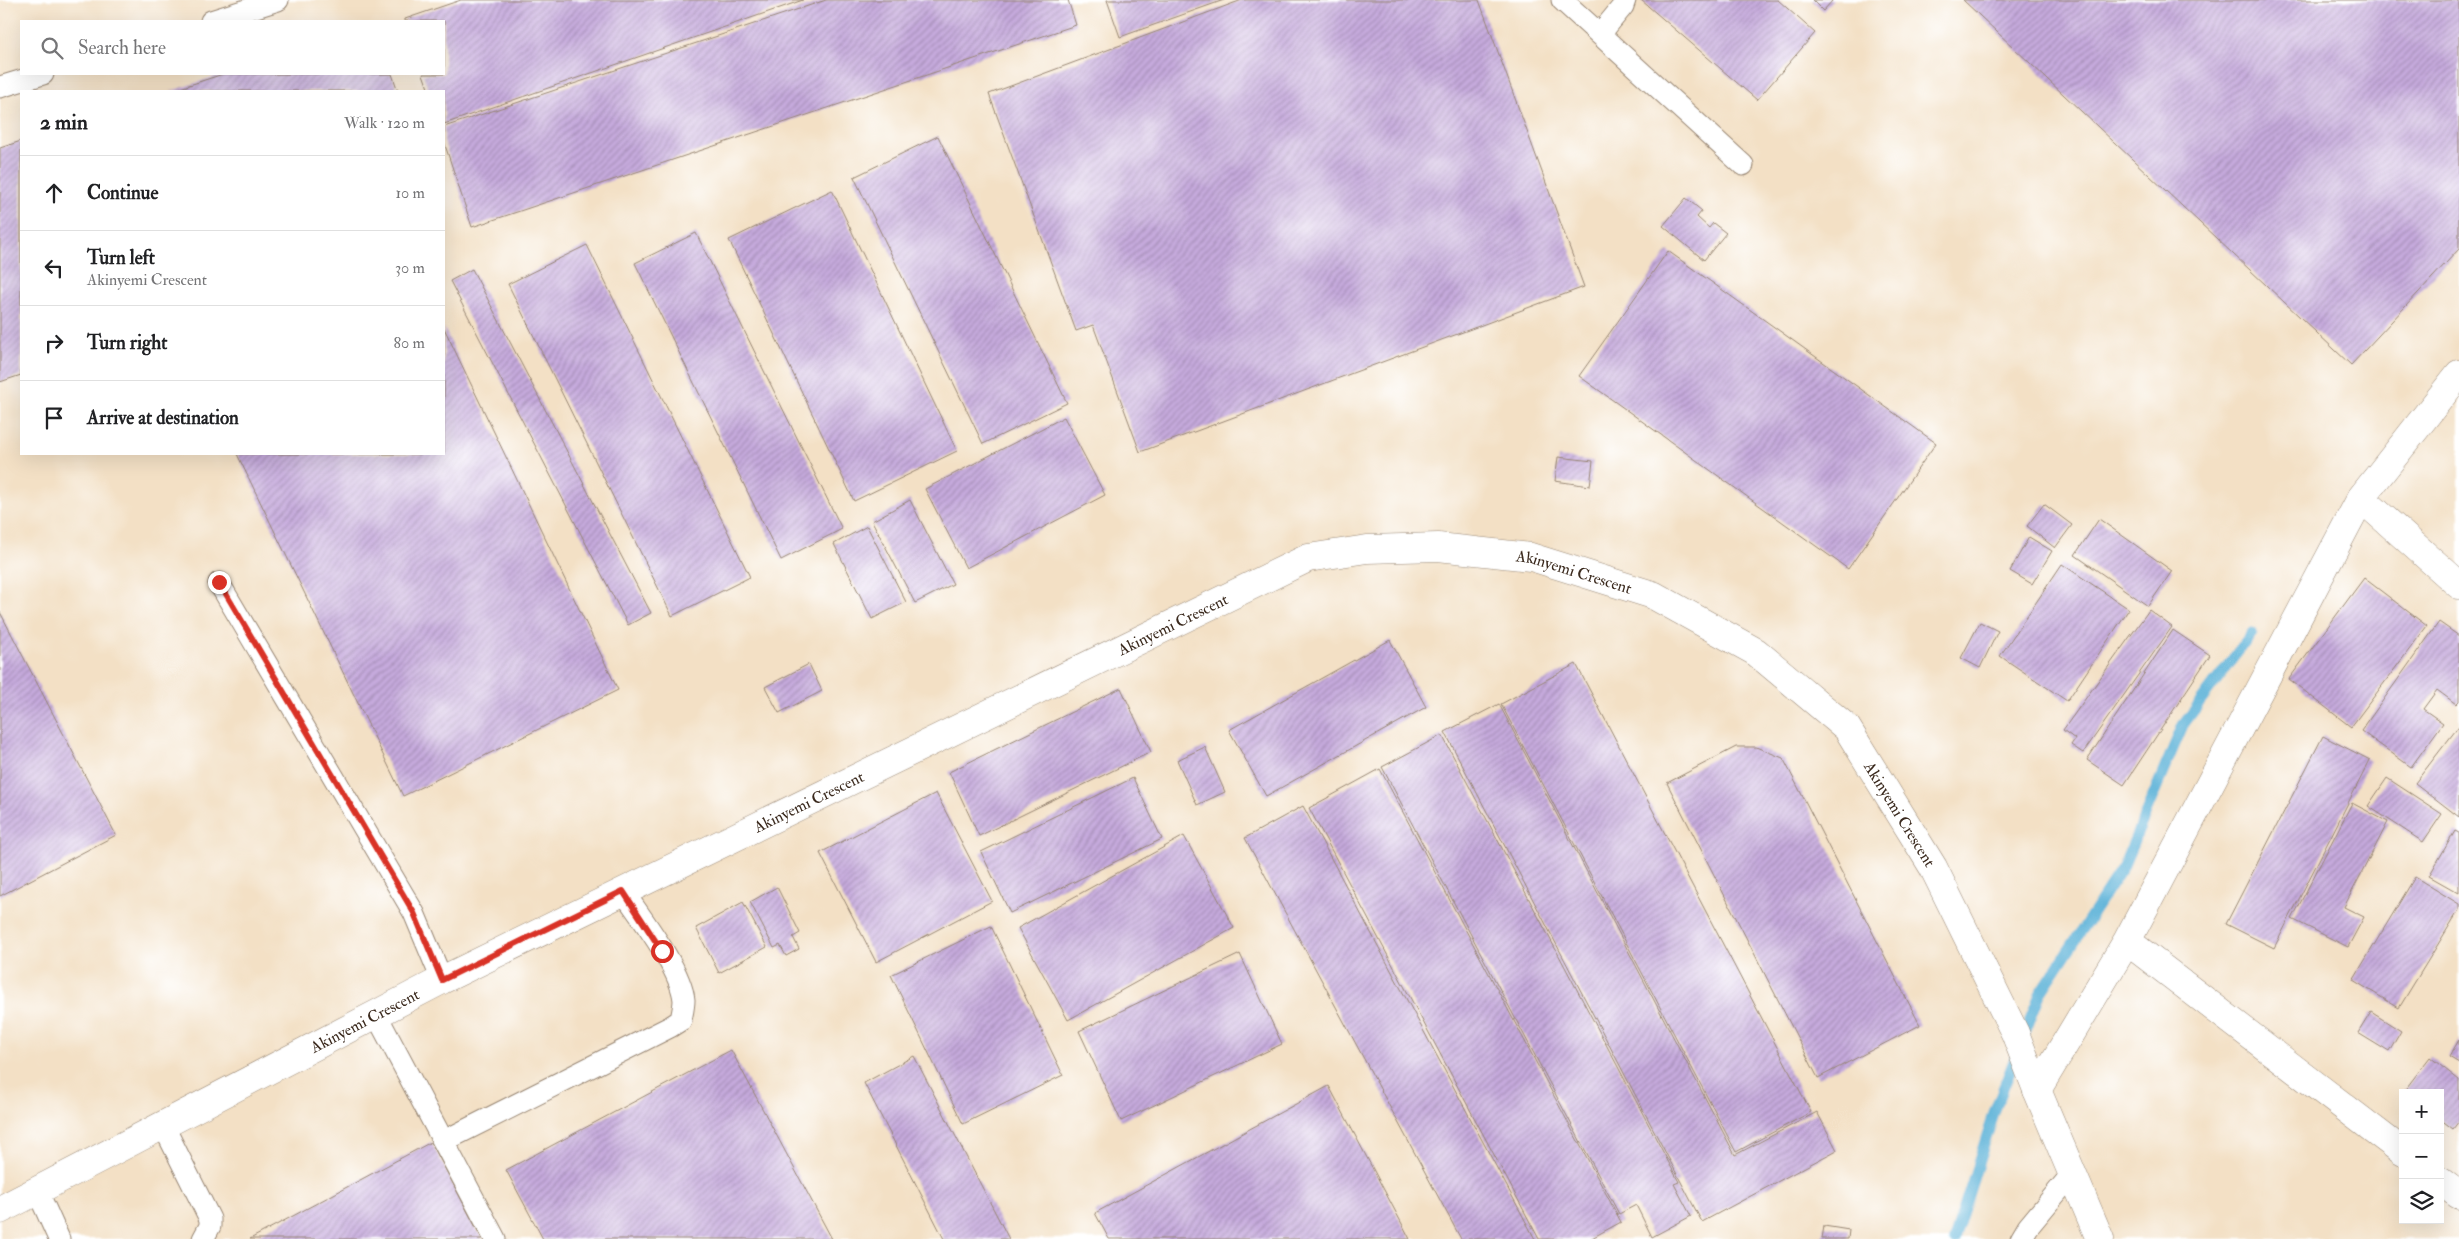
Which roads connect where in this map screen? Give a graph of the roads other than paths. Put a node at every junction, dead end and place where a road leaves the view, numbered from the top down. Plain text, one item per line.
1 (278, 0) edge
2 (1562, 0) edge
3 (1625, 0) edge
4 (213, 20) edge
5 (1600, 34) junction
6 (40, 75) edge
7 (0, 87) edge
8 (1743, 165) dead end
9 (2459, 374) edge
10 (2361, 498) junction
11 (219, 582) dead end
12 (2459, 584) edge
13 (623, 891) junction
14 (2127, 941) junction
15 (442, 980) junction
16 (376, 1014) junction
17 (2036, 1090) junction
18 (162, 1125) junction
19 (444, 1141) junction
20 (2399, 1149) edge
21 (2072, 1174) junction
22 (2444, 1183) edge
23 (37, 1190) junction
24 (2459, 1195) edge
25 (0, 1210) edge
26 (59, 1239) edge
27 (203, 1239) edge
28 (495, 1239) edge
29 (2021, 1239) edge
30 (2100, 1239) edge

1 - 4 lane
2 - 5 lane
3 - 5 lane
5 - 8 lane
6 - 7 lane
9 - 10 street
10 - 12 street
10 - 14 street
11 - 15 lane
13 - 15 street, Akinyemi Crescent
13 - 17 street, Akinyemi Crescent
13 - 19 lane
14 - 17 street
14 - 20 street
15 - 16 street, Akinyemi Crescent
16 - 18 street, Akinyemi Crescent
16 - 19 lane
17 - 21 street, Akinyemi Crescent
18 - 23 street, Akinyemi Crescent
18 - 27 lane
19 - 28 lane
21 - 29 lane
21 - 30 street, Akinyemi Crescent
22 - 24 street
23 - 25 street, Akinyemi Crescent
23 - 26 lane

